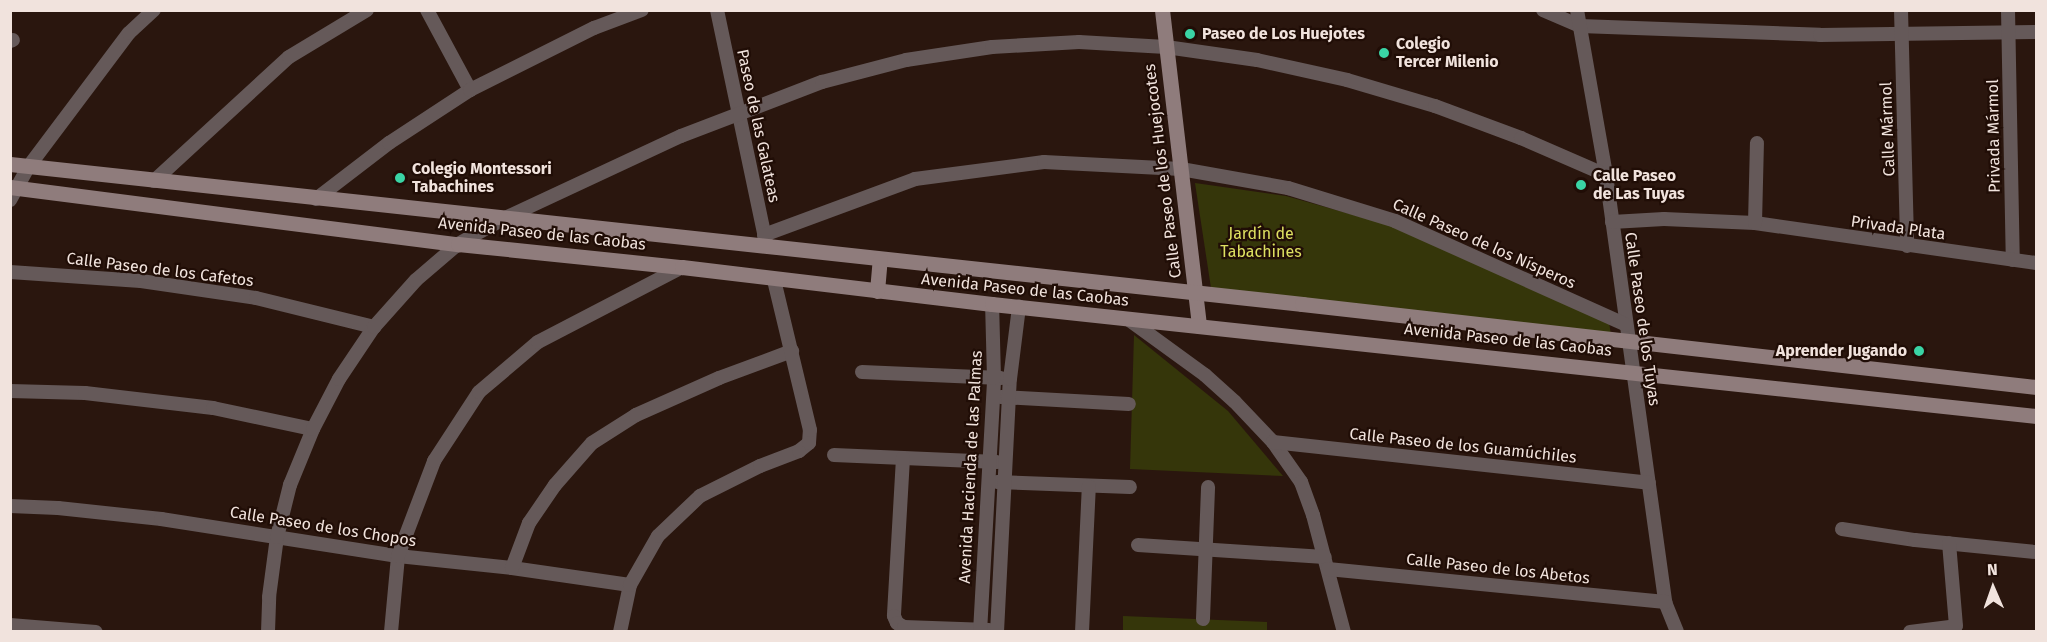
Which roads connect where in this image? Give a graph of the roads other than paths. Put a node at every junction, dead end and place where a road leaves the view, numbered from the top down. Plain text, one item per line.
1 (154, 10) edge
2 (367, 10) edge
3 (427, 10) edge
4 (642, 10) edge
5 (717, 10) edge
6 (1162, 10) edge
7 (1543, 10) edge
8 (1577, 10) edge
9 (1901, 10) edge
10 (2008, 10) edge
11 (1580, 26) junction
12 (2009, 32) junction
13 (2037, 32) edge
14 (1901, 34) junction
15 (1166, 47) junction
16 (470, 90) junction
17 (740, 113) junction
18 (1757, 143) dead end
19 (10, 164) edge
20 (29, 166) junction
21 (1181, 169) junction
22 (1606, 175) junction
23 (154, 181) junction
24 (12, 192) edge
25 (316, 199) junction
26 (505, 218) junction
27 (1612, 222) junction
28 (1755, 223) junction
29 (766, 241) junction
30 (458, 244) junction
31 (1907, 246) junction
32 (880, 259) junction
33 (2013, 260) junction
34 (2037, 263) edge
35 (682, 267) junction
36 (10, 272) edge
37 (774, 280) junction
38 (877, 291) junction
39 (1196, 292) junction
40 (992, 311) junction
41 (1018, 314) junction
42 (1128, 319) junction
43 (1626, 325) junction
44 (1200, 326) junction
45 (374, 327) junction
46 (1629, 342) junction
47 (792, 351) junction
48 (1632, 371) junction
49 (862, 372) dead end
50 (994, 378) junction
51 (1010, 379) junction
52 (2037, 387) edge
53 (10, 391) edge
54 (993, 396) junction
55 (1008, 397) junction
56 (1129, 404) dead end
57 (2037, 416) edge
58 (313, 429) junction
59 (1274, 442) junction
60 (834, 455) dead end
61 (903, 458) junction
62 (989, 462) junction
63 (1005, 463) junction
64 (988, 481) junction
65 (1004, 482) junction
66 (1648, 483) junction
67 (1089, 486) junction
68 (1130, 487) dead end
69 (1208, 487) dead end
70 (10, 506) edge
71 (1842, 529) dead end
72 (277, 537) junction
73 (1949, 543) junction
74 (1138, 545) dead end
75 (1206, 549) junction
76 (2037, 552) edge
77 (398, 556) junction
78 (1326, 563) junction
79 (512, 568) junction
80 (630, 585) junction
81 (1665, 602) junction
82 (1203, 619) dead end
83 (10, 625) edge
84 (980, 631) edge
85 (997, 631) edge
86 (96, 632) edge
87 (268, 632) edge
88 (391, 632) edge
89 (620, 632) edge
90 (1082, 632) edge
91 (1344, 632) edge
92 (1677, 632) edge
93 (1910, 632) edge

1 - 20 street
2 - 23 street
3 - 16 street
4 - 16 street
5 - 17 street, Paseo de las Galateas
6 - 15 main road, Calle Paseo de los Huejocotes
7 - 11 street
8 - 11 street, Calle Paseo de los Tuyas
9 - 14 street, Calle Mármol
10 - 12 street, Privada Mármol
11 - 14 street
11 - 22 street, Calle Paseo de los Tuyas
12 - 13 street
12 - 14 street
12 - 33 street, Privada Mármol
14 - 31 street, Calle Mármol
15 - 17 street
15 - 21 main road, Calle Paseo de los Huejocotes
15 - 22 street
16 - 25 street
17 - 26 street
17 - 29 street, Paseo de las Galateas
18 - 28 street
19 - 20 main road, Avenida Paseo de las Caobas
20 - 23 main road, Avenida Paseo de las Caobas
20 - 24 street
21 - 29 street, Calle Paseo de los Nísperos
21 - 39 main road, Calle Paseo de los Huejocotes
21 - 43 street, Calle Paseo de los Nísperos
22 - 27 street, Calle Paseo de los Tuyas
23 - 25 main road, Avenida Paseo de las Caobas
24 - 30 main road, Avenida Paseo de las Caobas
25 - 26 main road, Avenida Paseo de las Caobas
26 - 29 main road, Avenida Paseo de las Caobas
26 - 30 street
27 - 28 street, Privada Plata
27 - 43 street, Calle Paseo de los Tuyas
28 - 31 street, Privada Plata
29 - 32 main road, Avenida Paseo de las Caobas
30 - 35 main road, Avenida Paseo de las Caobas
30 - 45 street
31 - 33 street, Privada Plata
32 - 38 main road
32 - 39 main road, Avenida Paseo de las Caobas
33 - 34 street, Privada Plata
35 - 37 main road, Avenida Paseo de las Caobas
35 - 77 street
36 - 45 street, Calle Paseo de los Cafetos
37 - 38 main road, Avenida Paseo de las Caobas
37 - 47 street
38 - 40 main road, Avenida Paseo de las Caobas
39 - 44 main road, Calle Paseo de los Huejocotes
39 - 46 main road, Avenida Paseo de las Caobas
40 - 41 main road, Avenida Paseo de las Caobas
40 - 50 street, Avenida Hacienda de las Palmas
41 - 42 main road, Avenida Paseo de las Caobas
41 - 51 street, Avenida Hacienda de las Palmas
42 - 44 main road, Avenida Paseo de las Caobas
42 - 59 street
43 - 46 street, Calle Paseo de los Tuyas
44 - 48 main road, Avenida Paseo de las Caobas
45 - 58 street
46 - 48 street, Calle Paseo de los Tuyas
46 - 52 main road, Avenida Paseo de las Caobas
47 - 79 street
47 - 80 street
48 - 57 main road, Avenida Paseo de las Caobas
48 - 66 street, Calle Paseo de los Tuyas
49 - 50 street
50 - 51 street
50 - 54 street, Avenida Hacienda de las Palmas
51 - 55 street, Avenida Hacienda de las Palmas
53 - 58 street
54 - 55 street
54 - 62 street, Avenida Hacienda de las Palmas
55 - 56 street
55 - 63 street, Avenida Hacienda de las Palmas
58 - 72 street
59 - 66 street, Calle Paseo de los Guamúchiles
59 - 78 street
60 - 61 street
61 - 62 street
61 - 84 street
62 - 63 street
62 - 64 street, Avenida Hacienda de las Palmas
63 - 65 street, Avenida Hacienda de las Palmas
64 - 65 street
64 - 84 street, Avenida Hacienda de las Palmas
65 - 67 street
65 - 85 street, Avenida Hacienda de las Palmas
66 - 81 street, Calle Paseo de los Tuyas
67 - 68 street
67 - 90 street
69 - 75 street
70 - 72 street, Calle Paseo de los Chopos
71 - 73 street
72 - 77 street, Calle Paseo de los Chopos
72 - 87 street
73 - 76 street
73 - 93 street
74 - 75 street, Calle Paseo de los Abetos
75 - 78 street, Calle Paseo de los Abetos
75 - 82 street
77 - 79 street, Calle Paseo de los Chopos
77 - 88 street
78 - 81 street, Calle Paseo de los Abetos
78 - 91 street
79 - 80 street, Calle Paseo de los Chopos
80 - 89 street
81 - 92 street, Calle Paseo de los Tuyas
83 - 86 street
84 - 85 street

